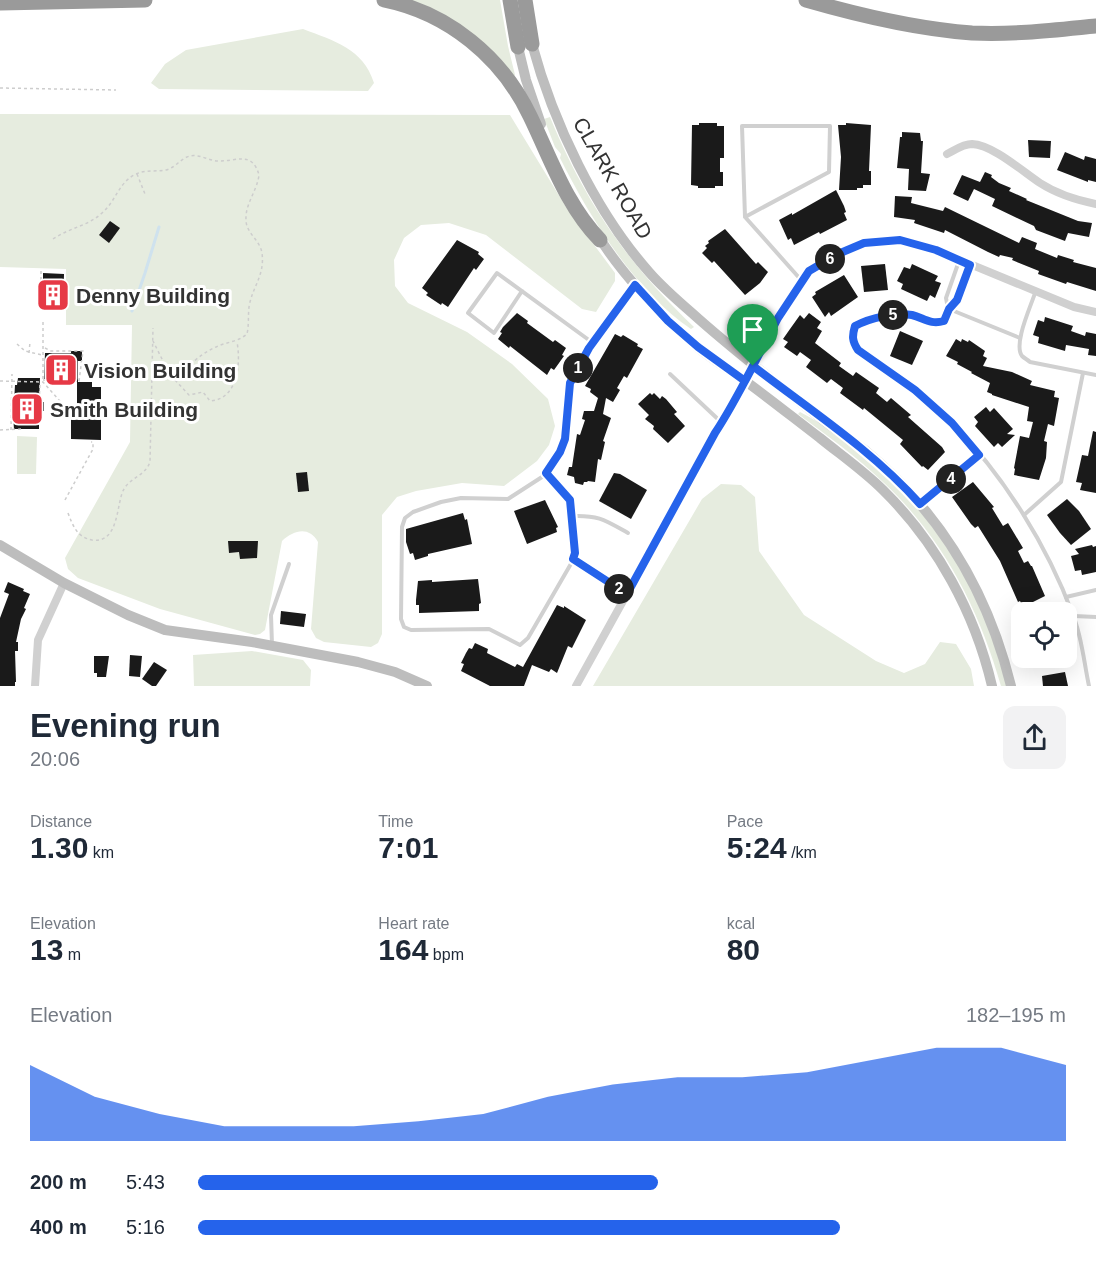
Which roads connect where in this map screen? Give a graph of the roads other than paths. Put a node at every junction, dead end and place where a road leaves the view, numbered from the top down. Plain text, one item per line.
1 (145, 0) edge
2 (384, 0) edge
3 (510, 0) edge
4 (525, 0) edge
5 (806, 0) edge
6 (0, 3) edge
7 (1096, 26) edge
8 (525, 45) junction
9 (947, 154) dead end
10 (1096, 204) edge
11 (745, 217) junction
12 (600, 240) junction
13 (960, 260) junction
14 (970, 265) junction
15 (802, 281) junction
16 (635, 285) junction
17 (522, 291) junction
18 (1035, 293) junction
19 (949, 309) junction
20 (1096, 312) edge
21 (1020, 338) junction
22 (593, 343) junction
23 (753, 366) junction
24 (1083, 373) junction
25 (670, 374) dead end
26 (1096, 375) edge
27 (745, 381) junction
28 (722, 422) junction
29 (979, 455) junction
30 (546, 473) junction
31 (920, 504) junction
32 (1024, 515) junction
33 (572, 516) junction
34 (628, 533) dead end
35 (0, 545) edge
36 (573, 559) junction
37 (289, 564) dead end
38 (64, 583) junction
39 (1096, 590) edge
40 (627, 594) junction
41 (1066, 597) junction
42 (1068, 602) edge
43 (1077, 616) edge
44 (1096, 617) edge
45 (1077, 630) edge
46 (272, 646) junction
47 (35, 686) edge
48 (427, 686) edge
49 (576, 686) edge
50 (992, 686) edge
51 (1011, 686) edge
52 (1089, 686) edge

1 - 6 highway
2 - 12 highway
3 - 8 highway
4 - 8 highway
5 - 7 highway
8 - 12 main road, CLARK ROAD
8 - 23 main road, CLARK ROAD
9 - 10 street
11 - 11 lane
11 - 15 lane
12 - 16 main road, CLARK ROAD
13 - 14 street
13 - 15 street
13 - 19 lane
14 - 18 street
14 - 19 lane
15 - 23 street
16 - 22 lane
16 - 27 main road, CLARK ROAD
17 - 17 lane
17 - 22 lane
18 - 20 street
18 - 21 lane
19 - 21 lane
19 - 29 lane
21 - 24 lane
22 - 30 lane
23 - 27 street
23 - 31 main road, CLARK ROAD
24 - 26 lane
24 - 32 lane
25 - 28 lane
27 - 28 street
27 - 50 main road, CLARK ROAD
28 - 40 street
29 - 31 lane
29 - 32 lane
30 - 33 lane
30 - 36 lane
31 - 51 main road, CLARK ROAD
32 - 41 lane
33 - 34 lane
33 - 36 lane
35 - 38 main road
36 - 40 lane
37 - 46 lane
38 - 46 main road
38 - 47 street
39 - 41 lane
40 - 49 street
41 - 42 lane
43 - 44 lane
45 - 52 lane
46 - 48 main road

